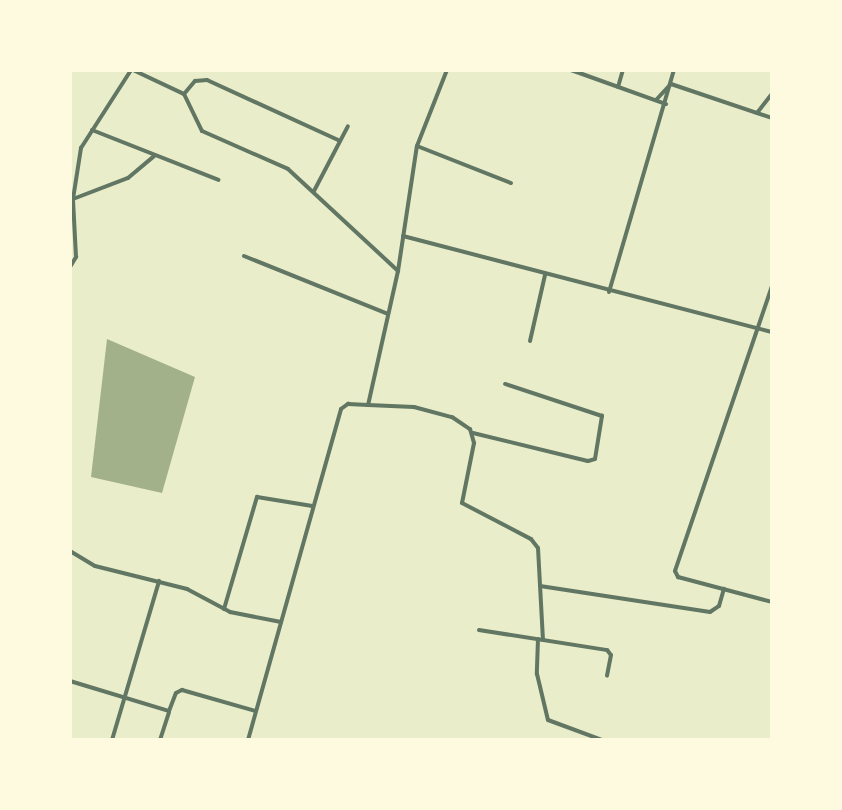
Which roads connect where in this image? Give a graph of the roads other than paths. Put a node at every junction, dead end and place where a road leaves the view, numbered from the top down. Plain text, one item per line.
1 (132, 70) edge
2 (447, 70) edge
3 (623, 70) edge
4 (674, 70) edge
5 (575, 71) edge
6 (671, 84) junction
7 (618, 87) junction
8 (184, 94) junction
9 (772, 94) edge
10 (656, 100) junction
11 (666, 104) junction
12 (757, 113) junction
13 (772, 118) edge
14 (348, 126) dead end
15 (92, 130) junction
16 (340, 141) junction
17 (417, 146) junction
18 (154, 156) junction
19 (219, 180) dead end
20 (511, 183) dead end
21 (314, 191) junction
22 (73, 199) junction
23 (403, 236) junction
24 (244, 256) dead end
25 (70, 267) edge
26 (398, 271) junction
27 (545, 275) junction
28 (772, 286) edge
29 (609, 292) junction
30 (388, 314) junction
31 (758, 327) junction
32 (772, 332) edge
33 (530, 341) dead end
34 (505, 384) dead end
35 (368, 405) junction
36 (472, 432) junction
37 (313, 507) junction
38 (70, 551) edge
39 (159, 581) junction
40 (540, 586) junction
41 (724, 589) junction
42 (772, 602) edge
43 (224, 609) junction
44 (281, 622) junction
45 (479, 630) dead end
46 (540, 640) junction
47 (607, 676) dead end
48 (70, 681) edge
49 (122, 697) junction
50 (169, 711) junction
51 (255, 711) junction
52 (112, 740) edge
53 (160, 740) edge
54 (248, 740) edge
55 (602, 740) edge

1 - 8 street
1 - 15 street
2 - 17 street
3 - 7 street
4 - 6 street
5 - 7 street
6 - 10 street
6 - 11 street
6 - 12 street
7 - 10 street
8 - 16 street
8 - 21 street
9 - 12 street
10 - 11 street
11 - 29 street
12 - 13 street
14 - 16 street
15 - 18 street
15 - 22 street
16 - 21 street
17 - 20 street
17 - 23 street
18 - 19 street
18 - 22 street
21 - 26 street
22 - 25 street
23 - 26 street
23 - 27 street
24 - 30 street
26 - 30 street
27 - 29 street
27 - 33 street
28 - 31 street
29 - 31 street
30 - 35 street
31 - 32 street
31 - 41 street
34 - 36 street
35 - 36 street
35 - 37 street
36 - 40 street
37 - 43 street
37 - 44 street
38 - 39 street
39 - 43 street
39 - 49 street
40 - 41 street
40 - 46 street
41 - 42 street
43 - 44 street
44 - 51 street
45 - 46 street
46 - 47 street
46 - 55 street
48 - 49 street
49 - 50 street
49 - 52 street
50 - 51 street
50 - 53 street
51 - 54 street

